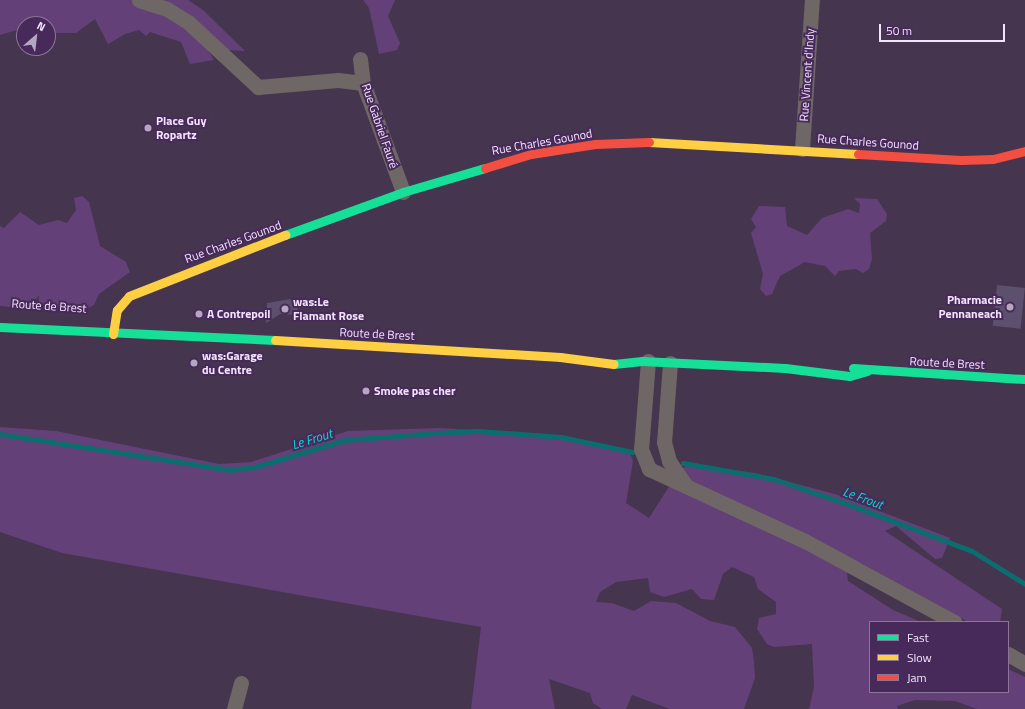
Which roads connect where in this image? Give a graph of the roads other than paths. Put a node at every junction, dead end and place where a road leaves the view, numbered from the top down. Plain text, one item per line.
1 (139, 0) edge
2 (812, 0) edge
3 (360, 59) dead end
4 (363, 82) junction
5 (802, 149) junction
6 (1025, 151) edge
7 (403, 192) junction
8 (55, 318) dead end
9 (114, 322) junction
10 (0, 327) edge
11 (168, 333) junction
12 (113, 334) junction
13 (603, 352) dead end
14 (615, 352) dead end
15 (560, 357) junction
16 (645, 361) junction
17 (670, 363) junction
18 (1025, 379) edge
19 (685, 485) junction
20 (952, 621) edge
21 (1009, 655) edge
22 (1025, 664) edge
23 (241, 683) dead end
24 (234, 709) edge

1 - 4 street
2 - 5 street, Rue Vincent d'Indy
3 - 4 street, Rue Gabriel Fauré
4 - 7 street, Rue Gabriel Fauré
5 - 6 main road, Rue Charles Gounod
5 - 7 main road, Rue Charles Gounod
7 - 9 main road, Rue Charles Gounod
8 - 9 main road, Route de Brest
9 - 11 main road, Route de Brest
9 - 12 main road, Rue Charles Gounod
10 - 12 main road, Route de Brest
11 - 12 main road, Route de Brest
11 - 15 main road, Route de Brest
13 - 15 main road, Route de Brest
14 - 16 main road, Route de Brest
15 - 16 main road, Route de Brest
16 - 17 main road, Route de Brest
16 - 19 street
17 - 18 main road, Route de Brest
17 - 19 street
19 - 20 street
21 - 22 street
23 - 24 street

